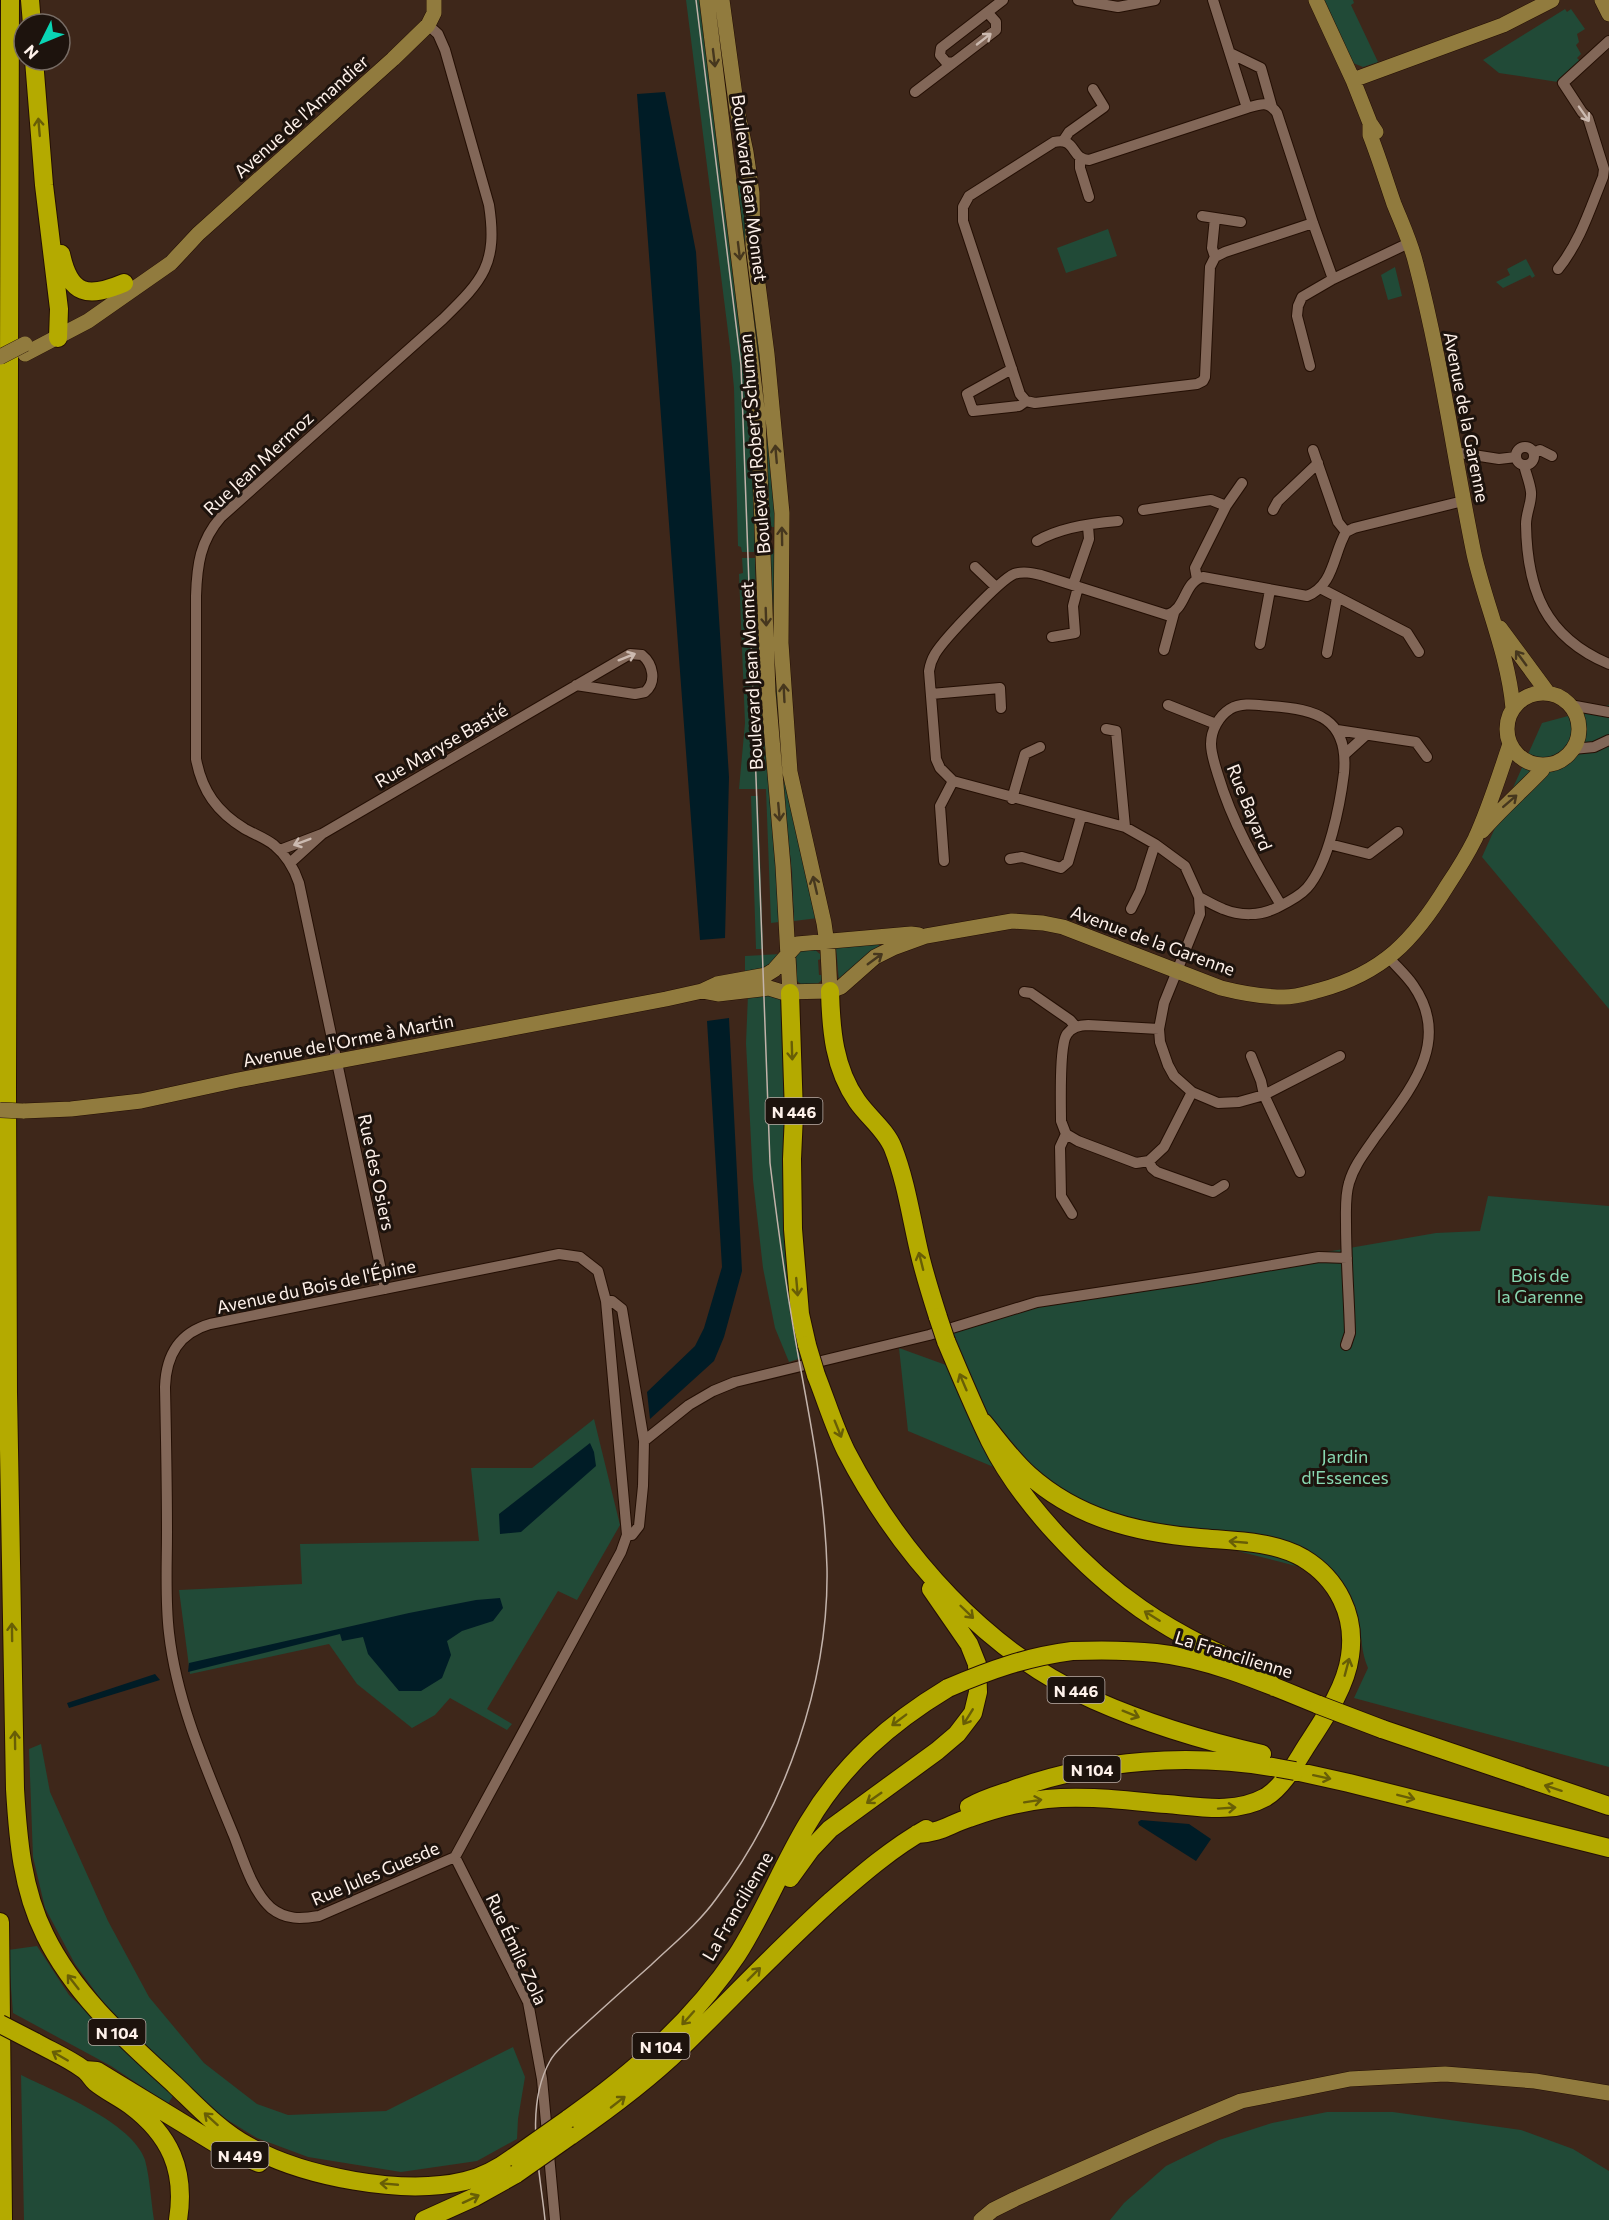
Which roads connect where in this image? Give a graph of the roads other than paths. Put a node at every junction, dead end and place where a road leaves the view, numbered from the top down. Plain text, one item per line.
1 (10, 0) edge
2 (434, 0) edge
3 (706, 0) edge
4 (722, 0) edge
5 (1003, 0) edge
6 (1078, 0) edge
7 (1155, 0) edge
8 (1213, 0) edge
9 (1316, 0) edge
10 (1552, 0) edge
11 (1602, 0) edge
12 (988, 13) junction
13 (1609, 14) edge
14 (428, 25) junction
15 (1609, 41) edge
16 (1230, 53) junction
17 (954, 63) junction
18 (35, 72) edge
19 (1353, 80) junction
20 (1563, 83) junction
21 (1094, 89) dead end
22 (1552, 89) dead end
23 (915, 92) dead end
24 (1272, 107) junction
25 (1247, 108) junction
26 (1063, 141) junction
27 (1080, 158) junction
28 (1607, 169) edge
29 (44, 185) junction
30 (1089, 197) dead end
31 (1202, 216) dead end
32 (1215, 218) junction
33 (1241, 222) dead end
34 (1312, 223) junction
35 (198, 234) junction
36 (1409, 243) junction
37 (1215, 257) junction
38 (1558, 269) dead end
39 (1333, 279) junction
40 (124, 283) junction
41 (58, 333) junction
42 (25, 349) junction
43 (0, 357) edge
44 (1310, 366) dead end
45 (0, 367) edge
46 (1012, 369) junction
47 (1026, 401) junction
48 (1314, 450) dead end
49 (1454, 452) junction
50 (1552, 456) dead end
51 (1520, 461) junction
52 (1318, 463) junction
53 (1242, 483) dead end
54 (1463, 501) junction
55 (1226, 506) junction
56 (1143, 510) dead end
57 (1273, 510) dead end
58 (1118, 521) dead end
59 (1088, 526) junction
60 (1346, 532) junction
61 (1037, 541) dead end
62 (975, 567) dead end
63 (1197, 579) junction
64 (1076, 586) junction
65 (996, 587) junction
66 (1320, 588) junction
67 (1270, 590) junction
68 (1337, 598) junction
69 (1174, 613) junction
70 (1494, 621) junction
71 (1052, 637) dead end
72 (1260, 644) dead end
73 (1164, 650) dead end
74 (1419, 652) dead end
75 (1327, 653) dead end
76 (1609, 664) edge
77 (576, 685) junction
78 (1548, 693) junction
79 (931, 694) junction
80 (1168, 705) dead end
81 (1570, 705) junction
82 (1002, 708) dead end
83 (1513, 708) junction
84 (1609, 712) edge
85 (1216, 724) junction
86 (1106, 729) dead end
87 (1337, 730) junction
88 (1366, 735) junction
89 (1609, 740) edge
90 (1510, 744) junction
91 (1040, 747) dead end
92 (1573, 749) junction
93 (1345, 754) junction
94 (1427, 757) dead end
95 (1542, 765) junction
96 (953, 782) junction
97 (1012, 799) junction
98 (1081, 817) junction
99 (1125, 827) junction
100 (1398, 832) dead end
101 (322, 834) junction
102 (1476, 837) junction
103 (1155, 843) junction
104 (1329, 844) junction
105 (280, 850) junction
106 (1010, 859) dead end
107 (945, 861) dead end
108 (291, 863) junction
109 (1199, 897) junction
110 (1281, 905) junction
111 (1131, 909) dead end
112 (1222, 909) junction
113 (1200, 917) junction
114 (926, 936) junction
115 (827, 942) junction
116 (788, 952) junction
117 (1389, 958) junction
118 (1179, 972) junction
119 (702, 991) junction
120 (830, 991) junction
121 (1024, 992) dead end
122 (789, 993) junction
123 (1076, 1027) junction
124 (1159, 1029) junction
125 (1251, 1056) dead end
126 (1340, 1056) dead end
127 (338, 1062) junction
128 (1192, 1092) junction
129 (1264, 1095) junction
130 (0, 1110) edge
131 (1066, 1134) junction
132 (1149, 1161) junction
133 (1300, 1172) dead end
134 (1224, 1185) dead end
135 (1072, 1214) dead end
136 (1347, 1258) junction
137 (385, 1289) junction
138 (606, 1301) junction
139 (1346, 1345) dead end
140 (983, 1422) junction
141 (645, 1441) junction
142 (620, 1466) joint
143 (627, 1535) junction
144 (913, 1554) junction
145 (177, 1675) joint
146 (1274, 1687) junction
147 (1285, 1767) junction
148 (1609, 1806) edge
149 (917, 1834) junction
150 (1609, 1848) edge
151 (455, 1857) junction
152 (761, 1914) junction
153 (0, 1922) edge
154 (0, 2024) edge
155 (84, 2070) junction
156 (1609, 2093) edge
157 (569, 2128) junction
158 (515, 2166) junction
159 (339, 2178) junction
160 (3, 2220) edge
161 (178, 2220) edge
162 (424, 2220) edge
163 (555, 2220) edge
164 (981, 2220) edge

159 -> 1 highway, La Francilienne / N 104
2 - 14 main road
3 -> 116 main road, Boulevard Jean Monnet
115 -> 4 main road, Boulevard Robert Schuman
5 - 12 street
6 - 7 street
8 - 16 street
9 - 19 main road, Avenue de la Garenne
10 - 19 main road
11 - 13 main road
17 -> 12 street
12 - 17 street
14 - 35 main road, Avenue de l'Amandier
14 - 105 street, Rue Jean Mermoz
15 - 20 street
16 - 24 street
16 - 25 street
17 - 23 street
29 -> 18 highway
19 - 36 main road, Avenue de la Garenne
20 - 22 street
20 -> 28 street
21 - 26 street
24 - 25 street
24 - 34 street
25 - 27 street
26 - 27 street
26 - 46 street
27 - 30 street
28 - 38 street
29 - 40 highway
29 - 41 highway
31 - 32 street
32 - 33 street
32 - 37 street
34 - 37 street
34 - 39 street
35 - 40 main road, Avenue de l'Amandier
35 - 41 main road, Avenue de l'Amandier
36 - 39 street
36 - 49 main road, Avenue de la Garenne
37 - 47 street
39 - 44 street
40 - 41 main road, Avenue de l'Amandier
41 - 42 main road, Avenue de l'Amandier
42 - 43 main road, Avenue de l'Amandier, bridge
42 - 45 main road, Avenue de l'Amandier
46 - 47 street
46 - 47 street
48 - 52 street
49 - 51 street
49 - 54 main road, Avenue de la Garenne
50 - 51 street
51 - 76 street
52 - 57 street
52 - 60 street
53 - 55 street
54 - 60 street
54 - 70 main road, Avenue de la Garenne
55 - 56 street
55 - 63 street
58 - 59 street
59 - 61 street
59 - 64 street
60 - 66 street
62 - 65 street
63 - 67 street
63 - 69 street
64 - 65 street
64 - 69 street
64 - 71 street
65 - 79 street
66 - 67 street
66 - 68 street
67 - 72 street
68 - 74 street
68 - 75 street
69 - 73 street
78 -> 70 main road, Avenue de la Garenne
70 - 83 main road, Avenue de la Garenne
77 -> 77 street, Rue Maryse Bastié
77 - 101 street, Rue Maryse Bastié
78 - 81 main road
78 - 83 main road
79 - 82 street
79 - 96 street
80 - 85 street
81 - 84 street
81 - 92 main road
83 - 90 main road
85 - 87 street
85 - 110 street, Rue Bayard
86 - 99 street
87 - 88 street
87 - 93 street
88 - 93 street
88 - 94 street
89 - 92 street
90 - 95 main road
90 - 102 main road
91 - 97 street
92 - 95 main road
93 - 104 street
102 -> 95 main road
96 - 97 street
96 - 107 street
97 - 98 street
98 - 99 street
98 - 106 street
99 - 103 street
100 - 104 street
101 -> 105 street, Rue Maryse Bastié
101 - 108 street, Rue Maryse Bastié
102 - 117 main road, Avenue de la Garenne
103 - 109 street
103 - 111 street
104 - 110 street
105 - 108 street, Rue Jean Mermoz
108 - 127 street, Rue Jean Mermoz
109 - 112 street
109 - 113 street
110 - 112 street
112 - 113 street
113 - 118 street
114 - 115 main road
114 - 118 main road, Avenue de la Garenne
120 -> 114 main road
115 - 116 main road
115 - 120 main road, Boulevard Robert Schuman
116 - 119 main road, Avenue de l'Orme à Martin
116 - 122 main road, Boulevard Jean Monnet
117 - 118 main road, Avenue de la Garenne
117 - 136 street
118 - 124 street
119 - 122 main road, Avenue de l'Orme à Martin
119 - 127 main road, Avenue de l'Orme à Martin
120 - 122 main road, Avenue de l'Orme à Martin
140 -> 120 highway, bridge
121 - 123 street
122 -> 144 highway, N 446, bridge
123 - 124 street
123 - 131 street
124 - 128 street
125 - 129 street
126 - 129 street
127 - 130 main road, Avenue de l'Orme à Martin, bridge
127 - 137 street, Rue des Osiers
128 - 129 street
128 - 132 street
129 - 133 street
131 - 132 street
131 - 135 street
132 - 134 street
136 - 139 street
136 - 141 street
137 - 138 street, Avenue du Bois de l'Épine
137 - 145 street, Avenue du Bois de l'Épine
138 - 141 street
138 - 142 street, Avenue du Bois de l'Épine
146 -> 140 highway
149 -> 140 highway
141 - 143 street
142 - 143 street, Rue Jules Guesde
143 - 151 street, Rue Jules Guesde
144 -> 147 highway, N 446
144 -> 152 highway
145 - 151 street, Rue Jules Guesde
148 -> 146 highway, La Francilienne / N 104, bridge
146 -> 152 highway, La Francilienne / N 104, bridge
147 - 149 highway, La Francilienne / N 104
147 -> 150 highway, La Francilienne / N 104
157 -> 149 highway, La Francilienne / N 104
151 - 163 street, Rue Émile Zola
152 -> 157 highway, La Francilienne / N 104
153 - 160 highway
155 -> 154 highway, N 449, bridge
155 - 159 highway, N 449
155 - 161 highway
156 - 164 main road
157 - 158 highway, La Francilienne / N 104, bridge
158 -> 159 highway, La Francilienne / N 104
162 -> 158 highway, La Francilienne / N 104

